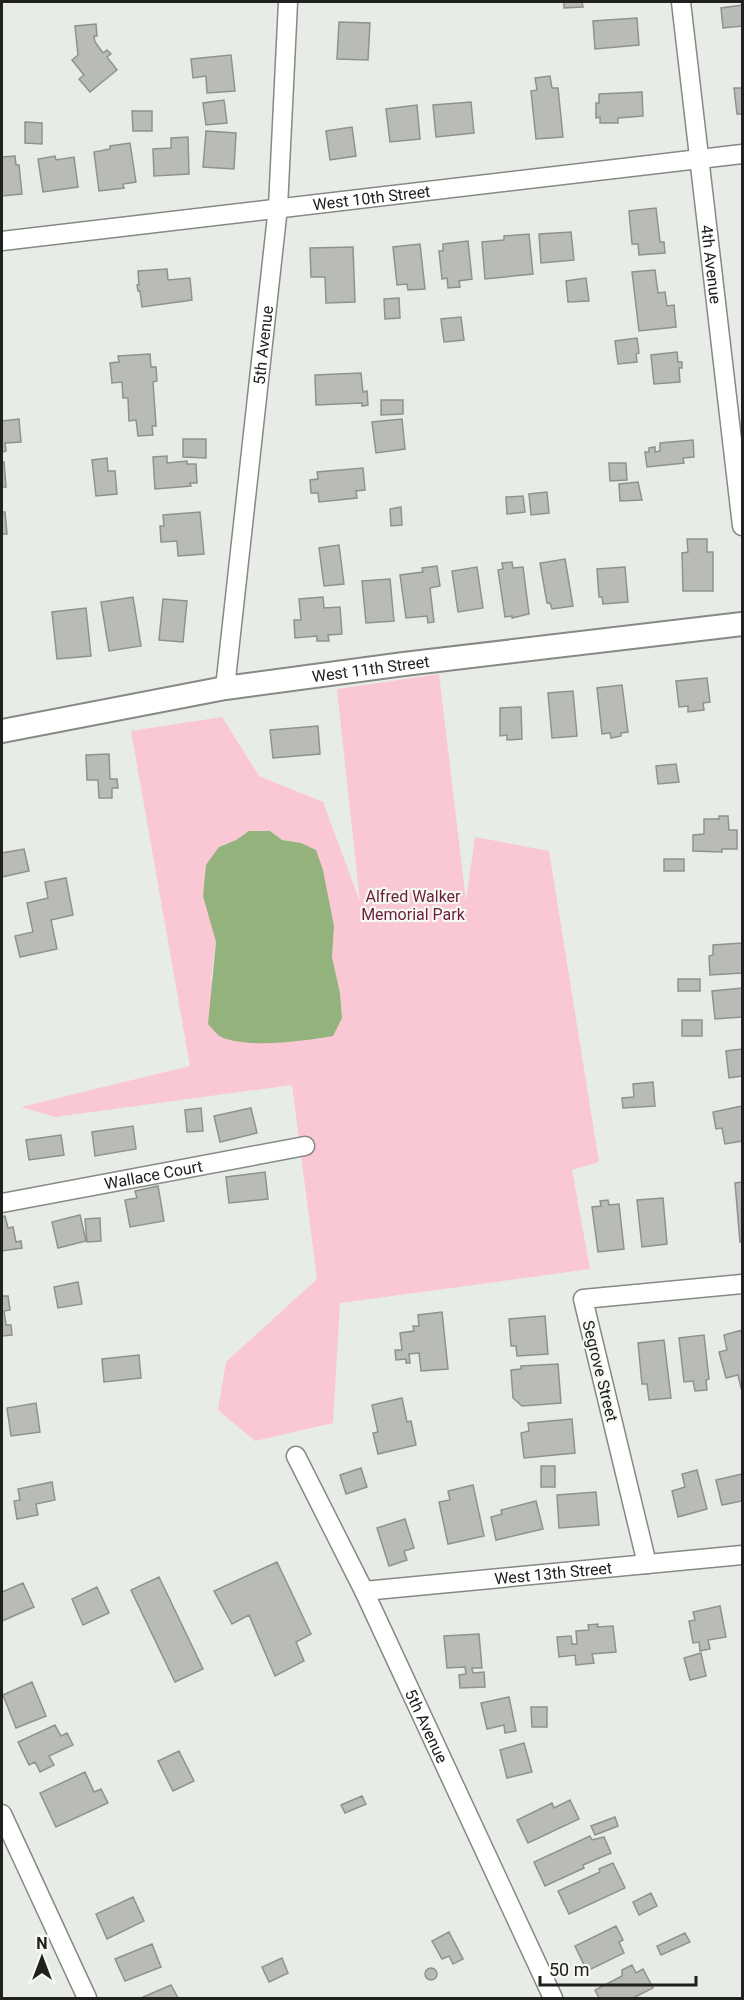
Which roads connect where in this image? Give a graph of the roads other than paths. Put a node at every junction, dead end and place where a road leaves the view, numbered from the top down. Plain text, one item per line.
1 (288, 2) edge
2 (681, 2) edge
3 (742, 154) edge
4 (699, 159) junction
5 (278, 207) junction
6 (2, 241) edge
7 (742, 526) edge
8 (742, 624) edge
9 (225, 688) junction
10 (2, 731) edge
11 (305, 1146) dead end
12 (2, 1203) edge
13 (742, 1284) edge
14 (296, 1456) dead end
15 (742, 1555) edge
16 (647, 1564) junction
17 (364, 1590) junction
18 (2, 1814) edge
19 (87, 1998) edge
20 (553, 1998) edge

1 - 5 street, 5th Avenue
2 - 4 street, 4th Avenue
3 - 4 street, West 10th Street
4 - 5 street, West 10th Street
4 - 7 street, 4th Avenue
5 - 6 street, West 10th Street
5 - 9 street, 5th Avenue
8 - 9 street, West 11th Street
9 - 10 street, West 11th Street
11 - 12 street, Wallace Court
13 - 16 street, Segrove Street
14 - 17 street, 5th Avenue
15 - 16 street, West 13th Street
16 - 17 street, West 13th Street
17 - 20 street, 5th Avenue
18 - 19 street

